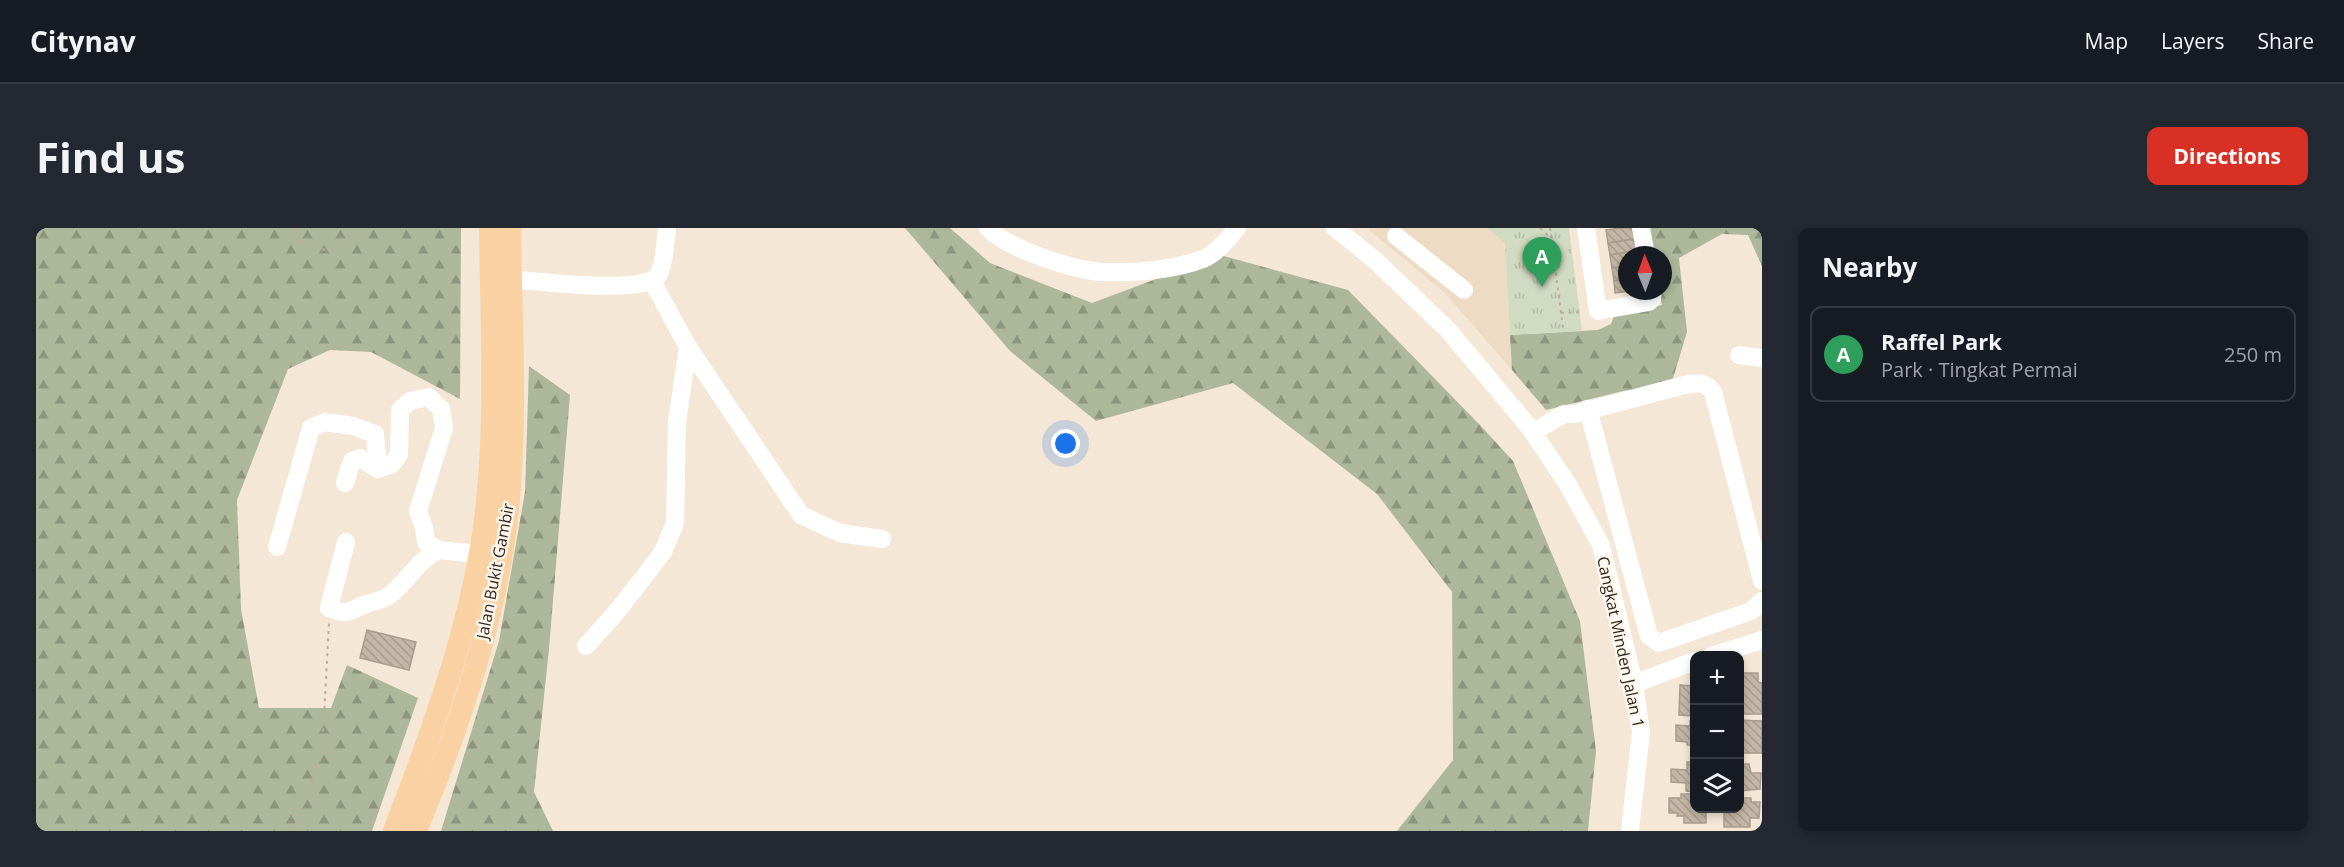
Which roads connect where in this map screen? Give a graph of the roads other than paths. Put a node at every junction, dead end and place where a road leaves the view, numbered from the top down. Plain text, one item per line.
1 (490, 228) edge
2 (510, 228) edge
3 (667, 228) edge
4 (988, 228) edge
5 (1237, 228) edge
6 (1335, 228) edge
7 (1586, 228) edge
8 (1641, 228) edge
9 (1399, 232) edge
10 (1644, 246) edge
11 (1376, 261) junction
12 (511, 279) junction
13 (652, 281) junction
14 (1464, 290) dead end
15 (1651, 300) edge
16 (688, 347) junction
17 (1739, 355) dead end
18 (1762, 358) edge
19 (1581, 411) junction
20 (1536, 437) junction
21 (378, 469) junction
22 (345, 483) dead end
23 (882, 538) dead end
24 (346, 542) dead end
25 (277, 547) dead end
26 (438, 550) junction
27 (479, 554) junction
28 (1762, 581) edge
29 (1762, 601) edge
30 (1762, 640) edge
31 (586, 646) dead end
32 (1727, 651) edge
33 (1690, 662) edge
34 (1634, 684) junction
35 (394, 831) edge
36 (416, 831) edge
37 (1630, 831) edge

1 - 27 main road, Jalan Bukit Gambir
2 - 12 main road, Jalan Bukit Gambir
3 - 13 street
4 - 5 street
6 - 11 street, Cangkat Minden Jalan 1
7 - 15 street
8 - 10 street
9 - 11 street
9 - 14 street
11 - 20 street, Cangkat Minden Jalan 1
12 - 13 street
12 - 36 main road, Jalan Bukit Gambir
13 - 16 street
16 - 23 street
16 - 31 street
17 - 18 street
19 - 20 street
19 - 28 street
19 - 29 street
20 - 34 street, Cangkat Minden Jalan 1
21 - 22 street
21 - 25 street
21 - 26 street
24 - 26 street
26 - 27 street
27 - 35 main road, Jalan Bukit Gambir
30 - 32 street
33 - 34 street
34 - 37 street, Cangkat Minden Jalan 1

